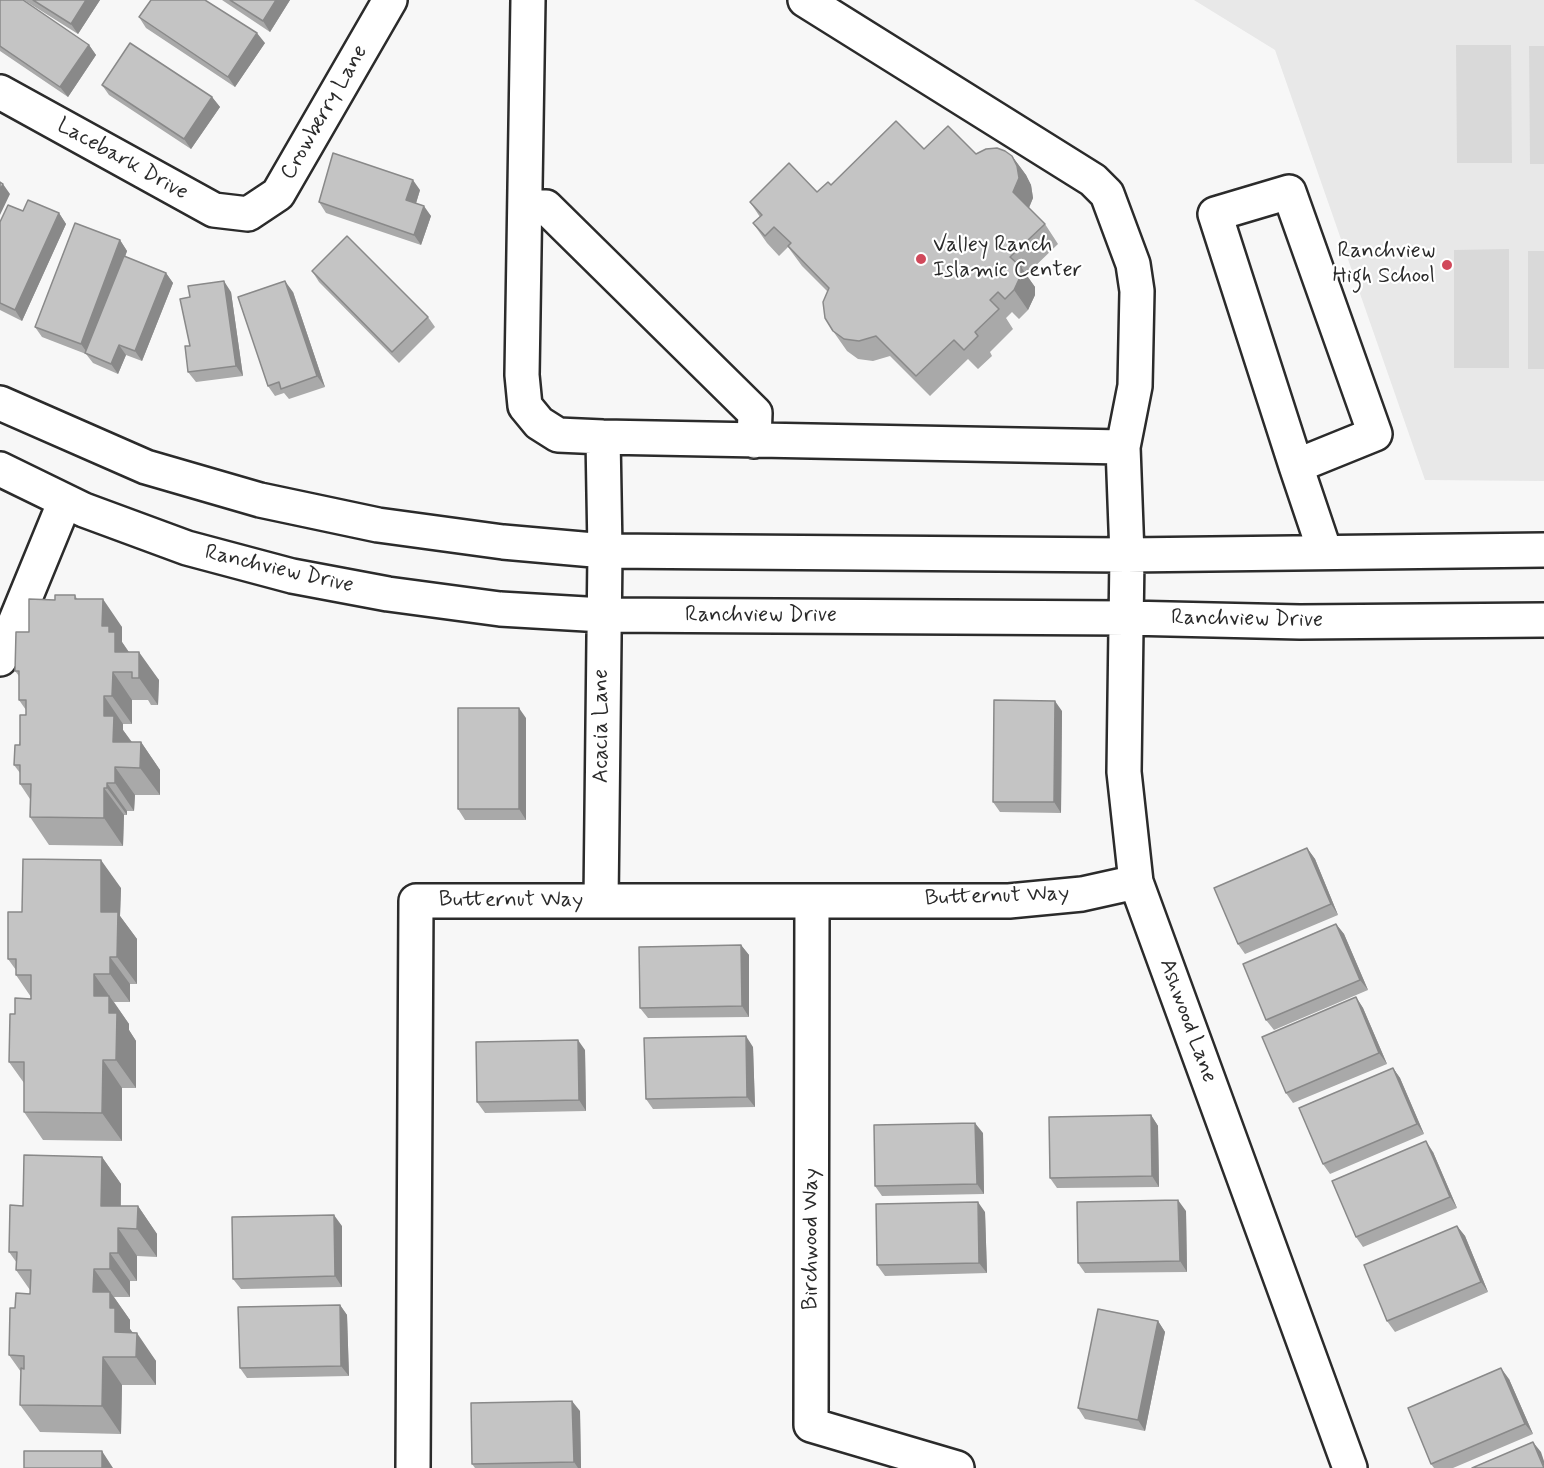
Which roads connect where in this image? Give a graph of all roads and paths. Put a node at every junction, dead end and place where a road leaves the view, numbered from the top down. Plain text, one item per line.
1 (390, 0) edge
2 (528, 0) edge
3 (804, 0) edge
4 (0, 92) edge
5 (525, 207) junction
6 (248, 214) joint
7 (0, 403) edge
8 (603, 437) junction
9 (754, 441) junction
10 (1123, 447) junction
11 (1296, 466) junction
12 (0, 469) edge
13 (65, 501) junction
14 (1544, 550) edge
15 (605, 551) junction
16 (1325, 552) junction
17 (1127, 555) junction
18 (603, 615) junction
19 (1127, 618) junction
20 (1544, 620) edge
21 (0, 659) edge
22 (1136, 882) junction
23 (601, 901) junction
24 (812, 901) junction
25 (413, 1468) edge
26 (957, 1468) edge
27 (1350, 1468) edge

1 - 6 street, Crowberry Lane
2 - 5 street
3 - 10 street, Ashwood Lane
4 - 6 street, Lacebark Drive
5 - 8 street
5 - 9 street
7 - 15 street
8 - 9 street
8 - 15 street, Acacia Lane
9 - 10 street
10 - 17 street, Ashwood Lane
11 - 11 street
11 - 16 street
12 - 13 street, Ranchview Drive
13 - 18 street, Ranchview Drive
13 - 21 street
14 - 16 street
15 - 17 street
15 - 18 street, Acacia Lane
16 - 17 street
17 - 19 street, Ashwood Lane
18 - 19 street, Ranchview Drive
18 - 23 street, Acacia Lane
19 - 20 street, Ranchview Drive
19 - 22 street, Ashwood Lane
22 - 24 street, Butternut Way
22 - 27 street, Ashwood Lane
23 - 24 street, Butternut Way
23 - 25 street, Butternut Way
24 - 26 street, Birchwood Way

